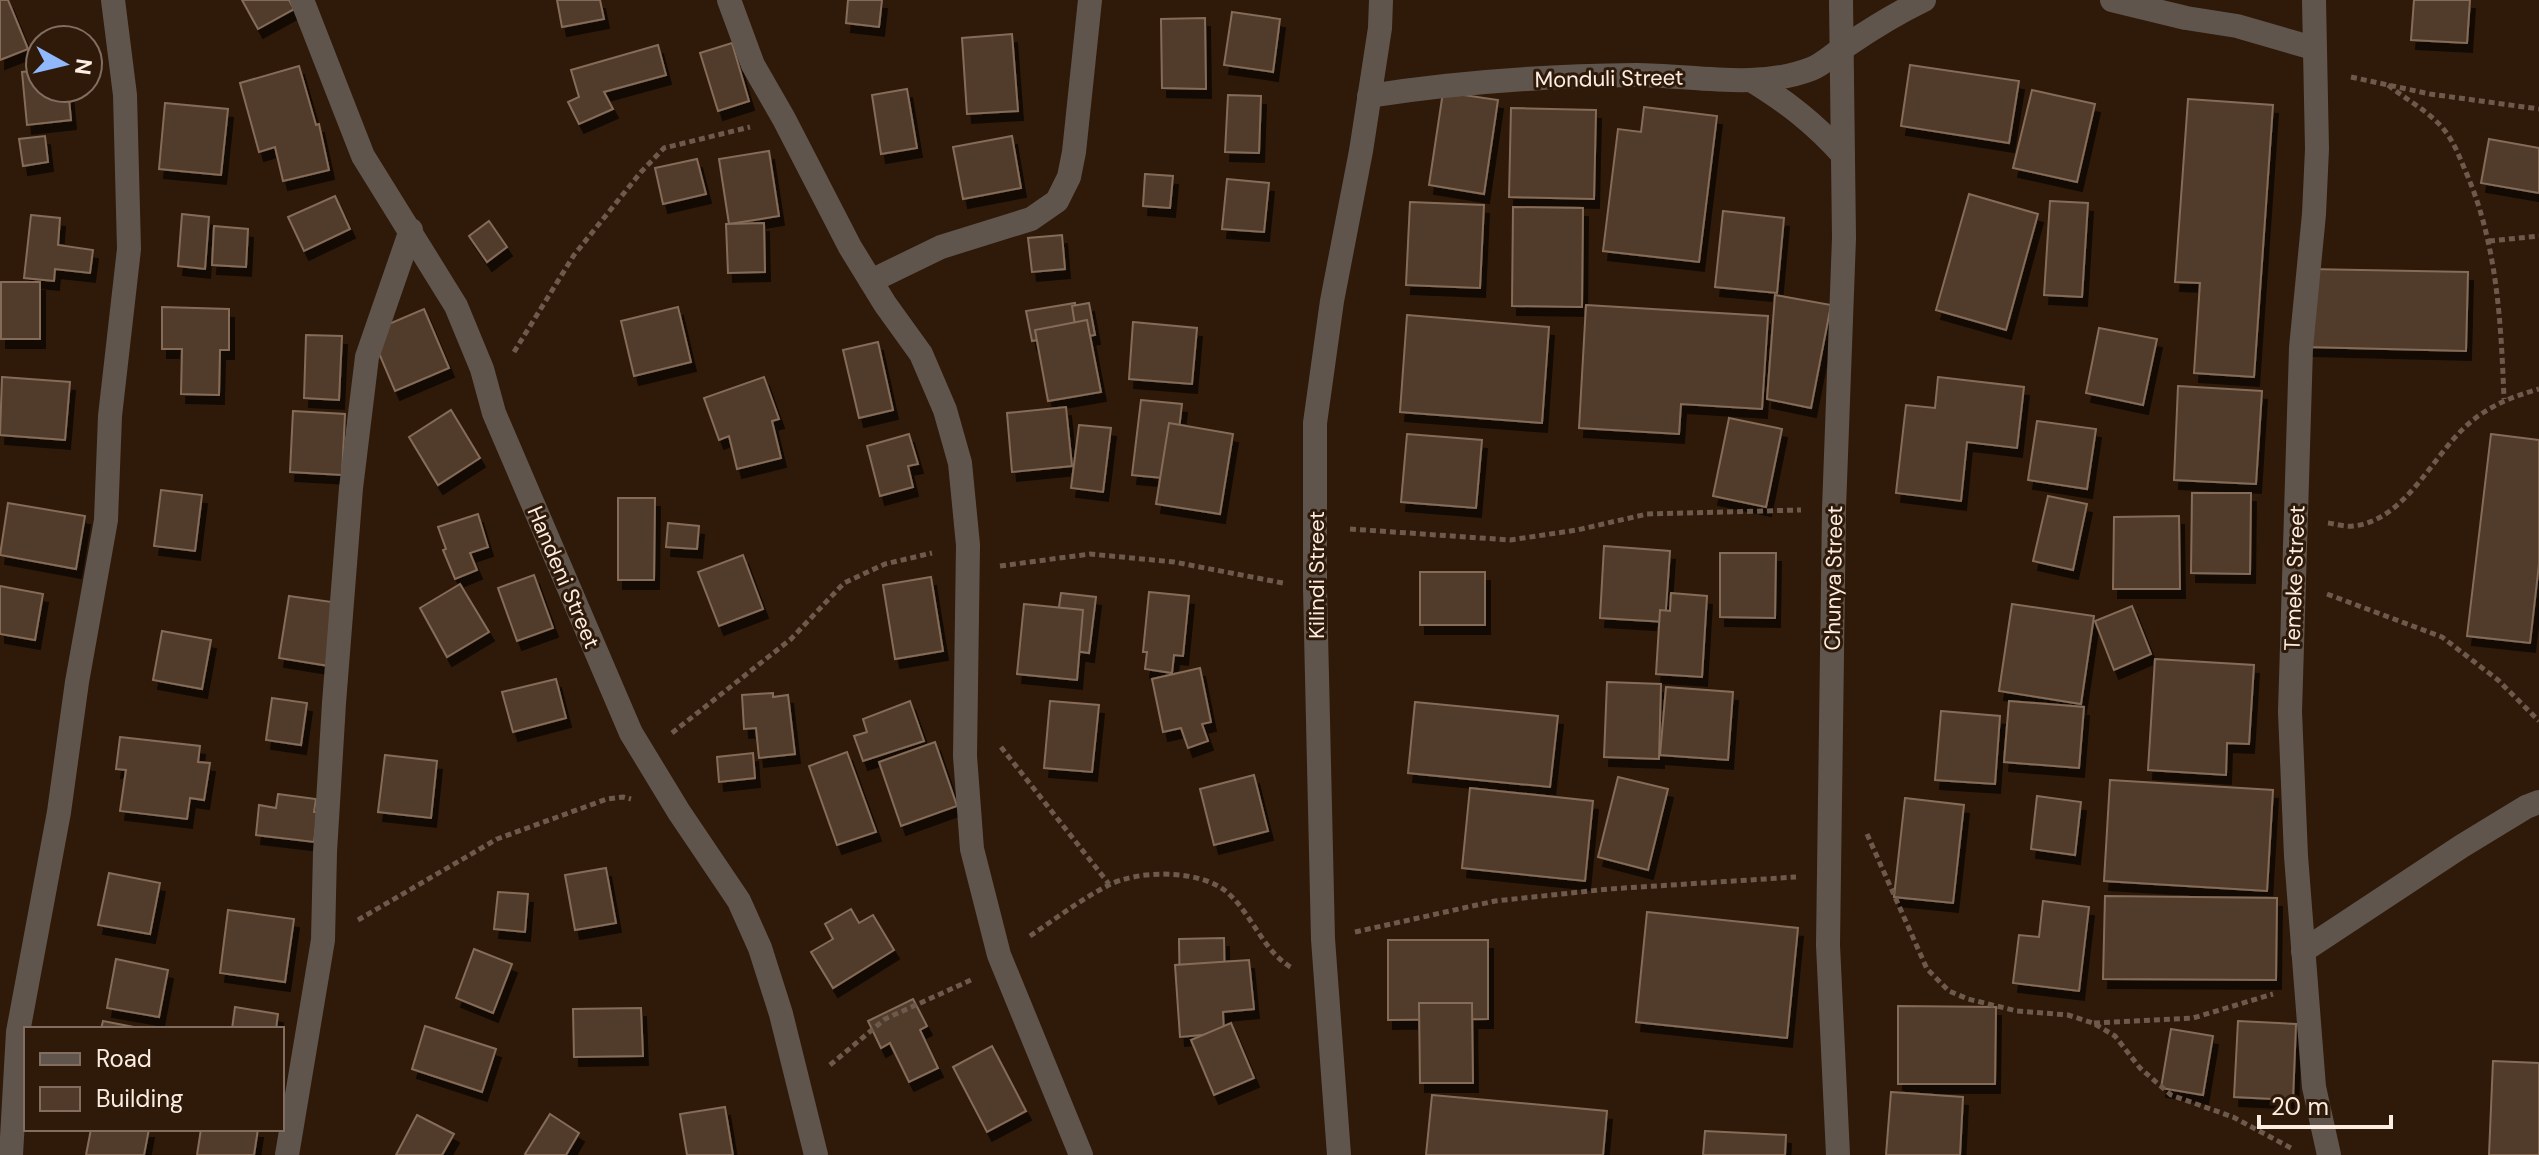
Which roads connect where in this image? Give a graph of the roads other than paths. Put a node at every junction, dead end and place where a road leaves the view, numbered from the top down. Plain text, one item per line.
1 (113, 0) edge
2 (302, 0) edge
3 (729, 0) edge
4 (1090, 0) edge
5 (1381, 0) edge
6 (1841, 0) edge
7 (1924, 0) edge
8 (2112, 0) edge
9 (2314, 0) edge
10 (1841, 48) junction
11 (2315, 58) junction
12 (1751, 80) junction
13 (1369, 96) junction
14 (1843, 155) junction
15 (411, 230) junction
16 (871, 281) junction
17 (2539, 802) edge
18 (2303, 951) junction
19 (11, 1155) edge
20 (287, 1155) edge
21 (816, 1155) edge
22 (1081, 1155) edge
23 (1339, 1155) edge
24 (1838, 1155) edge
25 (2329, 1155) edge

1 - 19 street
2 - 15 street, Handeni Street
3 - 16 street
4 - 16 street
5 - 13 street, Kilindi Street
6 - 10 street, Chunya Street
7 - 10 street, Monduli Street
8 - 11 street
9 - 11 street, Temeke Street
10 - 12 street, Monduli Street
10 - 14 street, Chunya Street
11 - 18 street, Temeke Street
12 - 13 street, Monduli Street
12 - 14 street
13 - 23 street, Kilindi Street
14 - 24 street, Chunya Street
15 - 20 street
15 - 21 street, Handeni Street
16 - 22 street
17 - 18 street
18 - 25 street, Temeke Street

